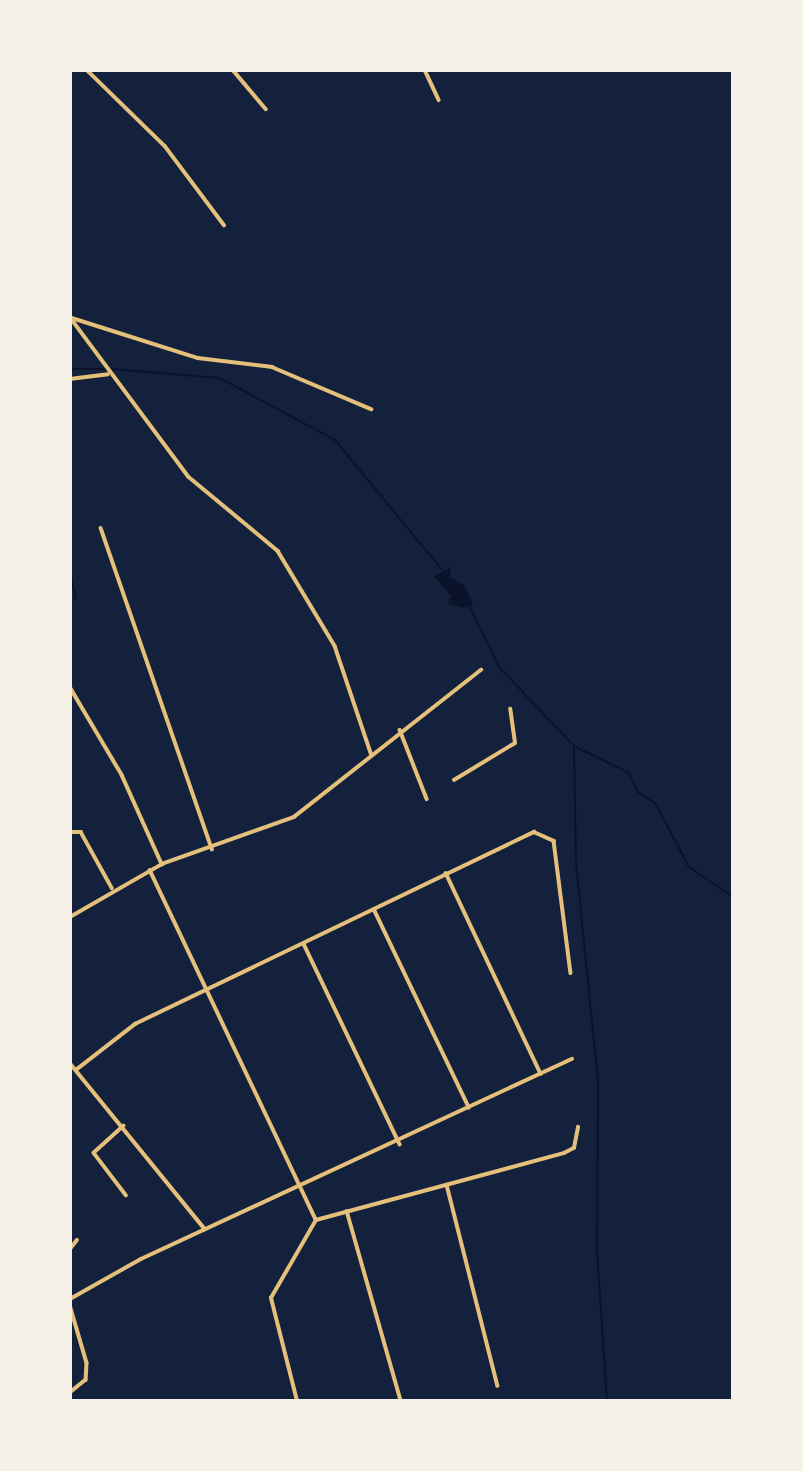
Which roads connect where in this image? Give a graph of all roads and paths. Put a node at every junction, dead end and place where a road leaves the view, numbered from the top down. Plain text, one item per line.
1 (87, 70) edge
2 (233, 70) edge
3 (425, 70) edge
4 (439, 100) dead end
5 (266, 109) dead end
6 (224, 226) dead end
7 (70, 317) edge
8 (107, 373) junction
9 (70, 379) edge
10 (371, 409) dead end
11 (101, 528) dead end
12 (481, 670) dead end
13 (70, 687) edge
14 (510, 709) dead end
15 (400, 730) junction
16 (371, 753) junction
17 (454, 780) dead end
18 (426, 799) dead end
19 (70, 832) edge
20 (212, 849) junction
21 (162, 864) junction
22 (150, 870) junction
23 (446, 873) junction
24 (112, 888) junction
25 (374, 909) junction
26 (70, 918) edge
27 (304, 944) junction
28 (571, 973) dead end
29 (206, 990) junction
30 (572, 1059) dead end
31 (70, 1063) edge
32 (75, 1070) junction
33 (541, 1074) junction
34 (470, 1107) junction
35 (124, 1126) junction
36 (578, 1127) dead end
37 (400, 1144) junction
38 (447, 1185) junction
39 (298, 1187) junction
40 (126, 1195) dead end
41 (347, 1211) junction
42 (316, 1220) junction
43 (205, 1229) junction
44 (77, 1240) dead end
45 (70, 1249) edge
46 (70, 1299) edge
47 (70, 1305) edge
48 (498, 1385) dead end
49 (70, 1393) edge
50 (298, 1401) edge
51 (401, 1401) edge

1 - 6 street
2 - 5 street
3 - 4 street
7 - 8 street
7 - 10 street
8 - 9 street
8 - 16 street
11 - 20 street
12 - 15 street
13 - 21 street
14 - 17 street
15 - 16 street
15 - 18 street
16 - 20 street
19 - 24 street
20 - 21 street
21 - 22 street
22 - 24 street
22 - 29 street
23 - 25 street
23 - 28 street
23 - 33 street
24 - 26 street
25 - 27 street
25 - 34 street
27 - 29 street
27 - 37 street
29 - 32 street
29 - 39 street
30 - 33 street
31 - 32 street
32 - 35 street
33 - 34 street
34 - 37 street
35 - 40 street
35 - 43 street
36 - 38 street
37 - 39 street
38 - 41 street
38 - 48 street
39 - 42 street
39 - 43 street
41 - 42 street
41 - 51 street
42 - 50 street
43 - 46 street
44 - 45 street
47 - 49 street

